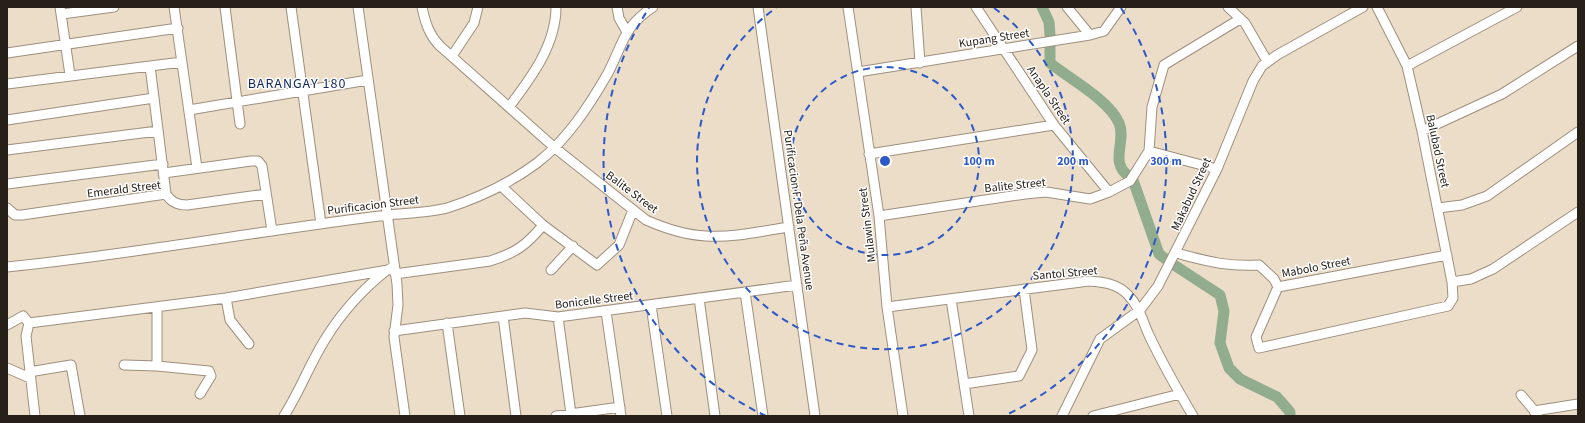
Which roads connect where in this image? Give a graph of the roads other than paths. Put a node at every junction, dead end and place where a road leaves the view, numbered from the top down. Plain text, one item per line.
1 (114, 7) edge
2 (174, 7) edge
3 (225, 7) edge
4 (291, 7) edge
5 (358, 7) edge
6 (422, 7) edge
7 (478, 7) edge
8 (556, 7) edge
9 (617, 7) edge
10 (653, 7) edge
11 (758, 7) edge
12 (848, 7) edge
13 (916, 7) edge
14 (976, 7) edge
15 (1066, 7) edge
16 (1121, 7) edge
17 (1228, 7) edge
18 (1363, 7) edge
19 (1377, 7) edge
20 (1516, 7) edge
21 (643, 10) edge
22 (61, 11) edge
23 (1240, 19) junction
24 (178, 28) junction
25 (627, 32) junction
26 (1090, 35) junction
27 (66, 45) junction
28 (1578, 46) edge
29 (1004, 49) junction
30 (7, 53) edge
31 (452, 56) junction
32 (1267, 61) junction
33 (182, 62) junction
34 (920, 63) junction
35 (150, 66) junction
36 (1407, 66) junction
37 (858, 72) junction
38 (70, 75) junction
39 (368, 80) junction
40 (7, 84) edge
41 (302, 91) junction
42 (154, 98) junction
43 (237, 102) junction
44 (509, 107) junction
45 (189, 110) junction
46 (7, 120) edge
47 (240, 124) dead end
48 (1054, 125) junction
49 (158, 131) junction
50 (1422, 131) junction
51 (1578, 132) edge
52 (555, 148) junction
53 (7, 150) edge
54 (1149, 151) junction
55 (869, 154) junction
56 (163, 168) junction
57 (197, 168) junction
58 (1216, 169) junction
59 (7, 184) edge
60 (501, 186) junction
61 (1109, 192) junction
62 (166, 194) junction
63 (266, 194) junction
64 (7, 208) edge
65 (1438, 208) junction
66 (633, 210) junction
67 (1578, 212) edge
68 (386, 216) junction
69 (879, 216) junction
70 (321, 224) junction
71 (543, 225) junction
72 (789, 227) junction
73 (272, 231) junction
74 (573, 246) junction
75 (1176, 253) junction
76 (1447, 255) junction
77 (7, 267) edge
78 (392, 270) junction
79 (551, 270) dead end
80 (1452, 282) junction
81 (797, 285) junction
82 (1278, 287) junction
83 (1024, 289) junction
84 (745, 292) junction
85 (226, 298) junction
86 (699, 298) junction
87 (951, 299) junction
88 (651, 305) junction
89 (887, 307) junction
90 (157, 308) junction
91 (1140, 310) junction
92 (606, 311) junction
93 (503, 316) junction
94 (558, 317) junction
95 (29, 323) junction
96 (447, 323) junction
97 (7, 325) edge
98 (394, 331) junction
99 (249, 344) dead end
100 (124, 365) dead end
101 (157, 366) junction
102 (7, 368) edge
103 (30, 375) junction
104 (964, 384) junction
105 (200, 394) dead end
106 (1180, 394) junction
107 (1521, 395) dead end
108 (1578, 404) edge
109 (620, 411) edge
110 (571, 414) junction
111 (1537, 414) edge
112 (35, 416) edge
113 (80, 416) edge
114 (284, 416) edge
115 (405, 416) edge
116 (460, 416) edge
117 (516, 416) edge
118 (556, 416) edge
119 (667, 416) edge
120 (716, 416) edge
121 (763, 416) edge
122 (816, 416) edge
123 (903, 416) edge
124 (970, 416) edge
125 (1062, 416) edge
126 (1093, 416) edge
127 (1193, 416) edge

1 - 22 street
2 - 24 street
3 - 43 street
4 - 41 street
5 - 39 street
6 - 31 street
7 - 31 street
8 - 44 street
9 - 25 street
10 - 21 street, Purificacion Street
11 - 72 street, Purificacion F. Dela Peña Avenue
12 - 37 street, Mulawin Street
13 - 34 street
14 - 29 street, Anapla Street
15 - 26 street
16 - 26 street, Kupang Street
17 - 23 street
18 - 32 street, Makabud Street
19 - 36 street, Balubad Street
20 - 36 street
21 - 25 street, Purificacion Street
22 - 27 street
23 - 32 street
23 - 54 street, Balite Street
24 - 27 street
24 - 33 street
25 - 52 street, Purificacion Street
26 - 29 street, Kupang Street
27 - 30 street
27 - 38 street
28 - 50 street
29 - 34 street, Kupang Street
29 - 48 street, Anapla Street
31 - 44 street, Balite Street
32 - 58 street, Makabud Street
33 - 35 street
33 - 45 street
34 - 37 street, Kupang Street
35 - 38 street
35 - 42 street
36 - 50 street, Balubad Street
37 - 55 street, Mulawin Street
38 - 40 street
39 - 41 street
39 - 68 street
41 - 43 street
41 - 70 street
42 - 46 street
42 - 49 street
43 - 45 street
43 - 47 street
44 - 52 street, Balite Street
45 - 57 street
48 - 55 street
48 - 61 street, Anapla Street
49 - 53 street
49 - 56 street
50 - 65 street, Balubad Street
51 - 65 street
52 - 60 street, Purificacion Street
52 - 66 street, Balite Street
54 - 58 street
54 - 61 street, Balite Street
55 - 69 street, Mulawin Street
56 - 57 street
56 - 59 street
56 - 62 street
57 - 63 street
58 - 75 street, Makabud Street
60 - 68 street, Purificacion Street
60 - 71 street
61 - 69 street, Balite Street
62 - 63 street, Emerald Street
62 - 64 street, Emerald Street
63 - 73 street
65 - 76 street, Balubad Street
66 - 72 street, Balite Street
66 - 74 street
67 - 80 street
68 - 70 street, Purificacion Street
68 - 78 street
69 - 89 street, Mulawin Street
70 - 73 street, Purificacion Street
71 - 74 street
71 - 78 street
72 - 81 street, Purificacion F. Dela Peña Avenue
73 - 77 street, Purificacion Street
74 - 79 street
75 - 82 street, Mabolo Street
75 - 91 street, Makabud Street
76 - 80 street, Balubad Street
76 - 82 street, Mabolo Street
78 - 85 street
78 - 98 street
78 - 114 street
80 - 82 street, Balubad Street
81 - 84 street, Bonicelle Street
81 - 122 street, Purificacion F. Dela Peña Avenue
83 - 87 street, Santol Street
83 - 91 street, Santol Street
83 - 104 street
84 - 86 street, Bonicelle Street
84 - 121 street
85 - 90 street
85 - 99 street
86 - 88 street, Bonicelle Street
86 - 120 street
87 - 89 street, Santol Street
87 - 104 street
88 - 92 street, Bonicelle Street
88 - 119 street
89 - 123 street, Mulawin Street
90 - 95 street
90 - 101 street
91 - 106 street, Santol Street
91 - 125 street, Makabud Street
92 - 94 street, Bonicelle Street
92 - 109 street
93 - 94 street, Bonicelle Street
93 - 96 street, Bonicelle Street
93 - 117 street
94 - 110 street
95 - 97 street
95 - 103 street
96 - 98 street, Bonicelle Street
96 - 116 street
98 - 115 street
100 - 101 street
101 - 105 street
102 - 103 street
103 - 112 street
103 - 113 street
104 - 124 street
106 - 126 street
106 - 127 street, Santol Street
107 - 111 street
108 - 111 street
109 - 110 street
110 - 118 street

